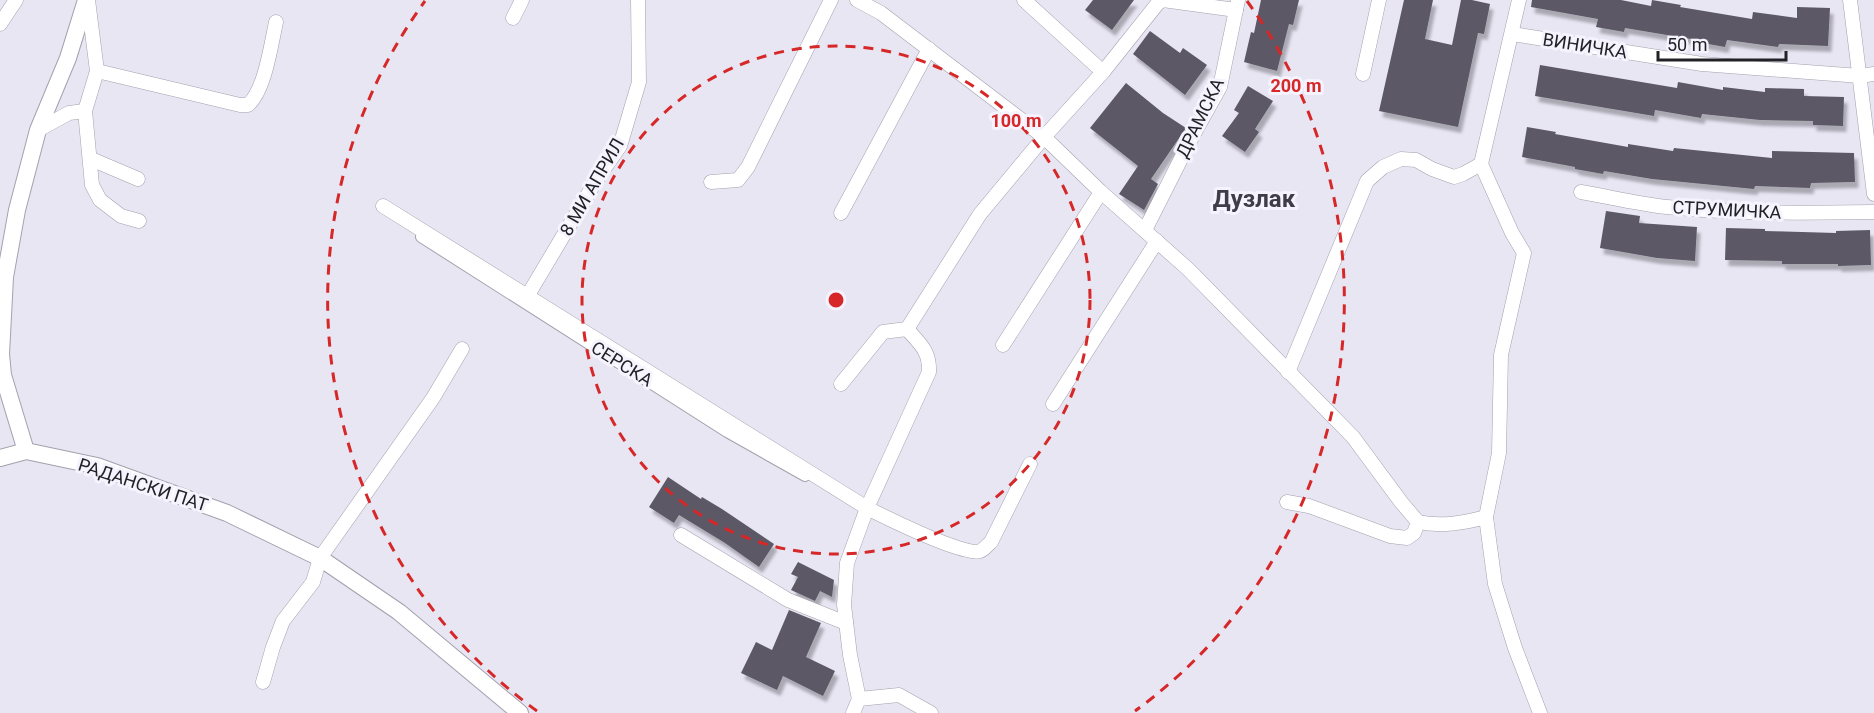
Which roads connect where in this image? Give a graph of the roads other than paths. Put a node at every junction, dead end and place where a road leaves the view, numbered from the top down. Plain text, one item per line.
1 (16, 0) edge
2 (87, 0) edge
3 (522, 0) edge
4 (638, 0) edge
5 (831, 0) edge
6 (856, 0) edge
7 (1024, 0) edge
8 (1379, 0) edge
9 (1519, 0) edge
10 (1850, 0) edge
11 (1237, 5) edge
12 (513, 18) dead end
13 (276, 22) dead end
14 (0, 24) edge
15 (1512, 34) junction
16 (929, 49) junction
17 (97, 71) junction
18 (1104, 72) junction
19 (1363, 74) dead end
20 (1867, 75) edge
21 (85, 111) junction
22 (38, 130) junction
23 (1044, 137) junction
24 (91, 159) junction
25 (1481, 164) junction
26 (138, 179) dead end
27 (711, 182) dead end
28 (1101, 192) junction
29 (1581, 192) dead end
30 (1874, 194) edge
31 (387, 209) joint
32 (1874, 212) edge
33 (841, 213) dead end
34 (139, 221) dead end
35 (1145, 230) junction
36 (1157, 241) junction
37 (528, 295) junction
38 (907, 328) junction
39 (1003, 345) dead end
40 (462, 349) dead end
41 (1288, 372) junction
42 (841, 384) dead end
43 (1053, 404) dead end
44 (26, 451) junction
45 (0, 458) edge
46 (1030, 464) dead end
47 (1287, 502) dead end
48 (867, 508) junction
49 (1486, 517) junction
50 (1418, 522) junction
51 (681, 535) dead end
52 (320, 558) junction
53 (846, 623) junction
54 (264, 682) dead end
55 (859, 699) junction
56 (520, 713) edge
57 (853, 713) edge
58 (931, 713) edge
59 (1540, 713) edge

1 - 14 street
2 - 17 street
2 - 22 street
3 - 12 street
4 - 37 street, 8 МИ АПРИЛ
5 - 27 street
6 - 16 street
7 - 18 street
8 - 19 street
9 - 15 street
10 - 20 street
11 - 18 street
11 - 35 street, ДРАМСКА
13 - 17 street
15 - 20 street, ВИНИЧКА
15 - 25 street
16 - 23 street
16 - 33 street
17 - 21 street
18 - 23 street
20 - 30 street
21 - 22 street
21 - 24 street
22 - 44 street
23 - 28 street
23 - 38 street
24 - 26 street
24 - 34 street
25 - 41 street
25 - 49 street
28 - 35 street
28 - 39 street
29 - 32 street, СТРУМИЧКА
31 - 37 street
31 - 48 street, СЕРСКА
35 - 36 street
36 - 41 street
36 - 43 street
37 - 48 street
38 - 42 street
38 - 48 street
40 - 52 street
41 - 50 street
44 - 45 street
44 - 52 street, РАДАНСКИ ПАТ
46 - 48 street
47 - 50 street
48 - 53 street
49 - 50 street
49 - 59 street
51 - 53 street
52 - 54 street
52 - 56 street, РАДАНСКИ ПАТ
53 - 55 street
55 - 57 street
55 - 58 street

